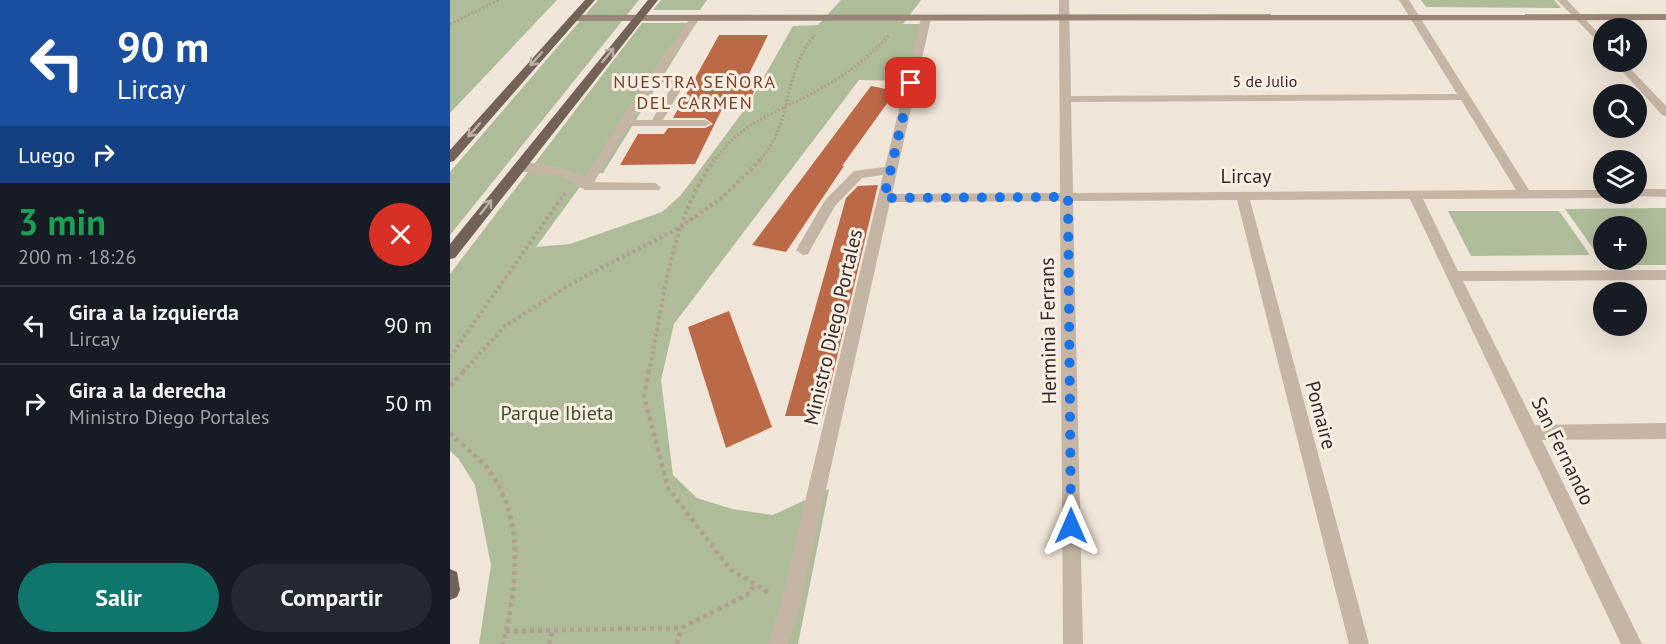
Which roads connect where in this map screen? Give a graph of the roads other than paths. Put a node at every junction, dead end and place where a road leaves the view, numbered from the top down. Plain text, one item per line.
1 (590, 0) edge
2 (653, 0) edge
3 (1064, 0) edge
4 (1404, 0) edge
5 (1563, 0) edge
6 (1065, 17) junction
7 (1413, 17) junction
8 (1579, 17) junction
9 (1666, 17) edge
10 (573, 18) junction
11 (638, 18) junction
12 (695, 18) junction
13 (926, 18) junction
14 (1593, 33) edge
15 (1628, 72) edge
16 (651, 80) junction
17 (1465, 97) junction
18 (1650, 97) junction
19 (1666, 97) edge
20 (1066, 99) junction
21 (1666, 113) edge
22 (656, 122) junction
23 (625, 123) junction
24 (705, 123) dead end
25 (450, 158) edge
26 (517, 168) junction
27 (891, 170) junction
28 (585, 186) junction
29 (655, 187) dead end
30 (1647, 193) edge
31 (1666, 193) edge
32 (1525, 194) junction
33 (1593, 194) edge
34 (1414, 195) junction
35 (1242, 196) junction
36 (1068, 197) junction
37 (884, 198) junction
38 (803, 250) dead end
39 (450, 254) edge
40 (1666, 275) edge
41 (1455, 276) junction
42 (1666, 431) edge
43 (1532, 434) junction
44 (450, 579) edge
45 (450, 590) edge
46 (778, 644) edge
47 (1073, 644) edge
48 (1359, 644) edge
49 (1632, 644) edge

1 - 10 main road
2 - 11 main road
3 - 6 street, Herminia Ferrans
4 - 7 street
5 - 8 street
6 - 7 street
6 - 13 street
6 - 20 street, Herminia Ferrans
7 - 8 street
7 - 17 street
8 - 9 street
8 - 14 street
10 - 11 street
10 -> 25 main road
11 - 12 street
26 -> 11 main road
12 - 13 street
12 - 16 street
13 - 27 street, Ministro Diego Portales
15 - 18 street
16 - 22 street
16 - 23 street
17 - 20 street, 5 de Julio
17 - 32 street
18 - 19 street
18 - 21 street
20 - 36 street, Herminia Ferrans
22 - 23 street
22 - 24 street
23 - 28 street
26 - 28 street
39 -> 26 main road
27 - 37 street, Ministro Diego Portales
27 - 38 street
28 - 29 street
30 - 31 street
32 - 33 street, Lircay
32 - 34 street, Lircay
34 - 35 street, Lircay
34 - 41 street, San Fernando
35 - 36 street, Lircay
35 - 48 street, Pomaire
36 - 37 street, Lircay
36 - 47 street, Herminia Ferrans
37 - 46 street, Ministro Diego Portales
40 - 41 street
41 - 43 street, San Fernando
42 - 43 street
43 - 49 street, San Fernando
44 - 45 main road

